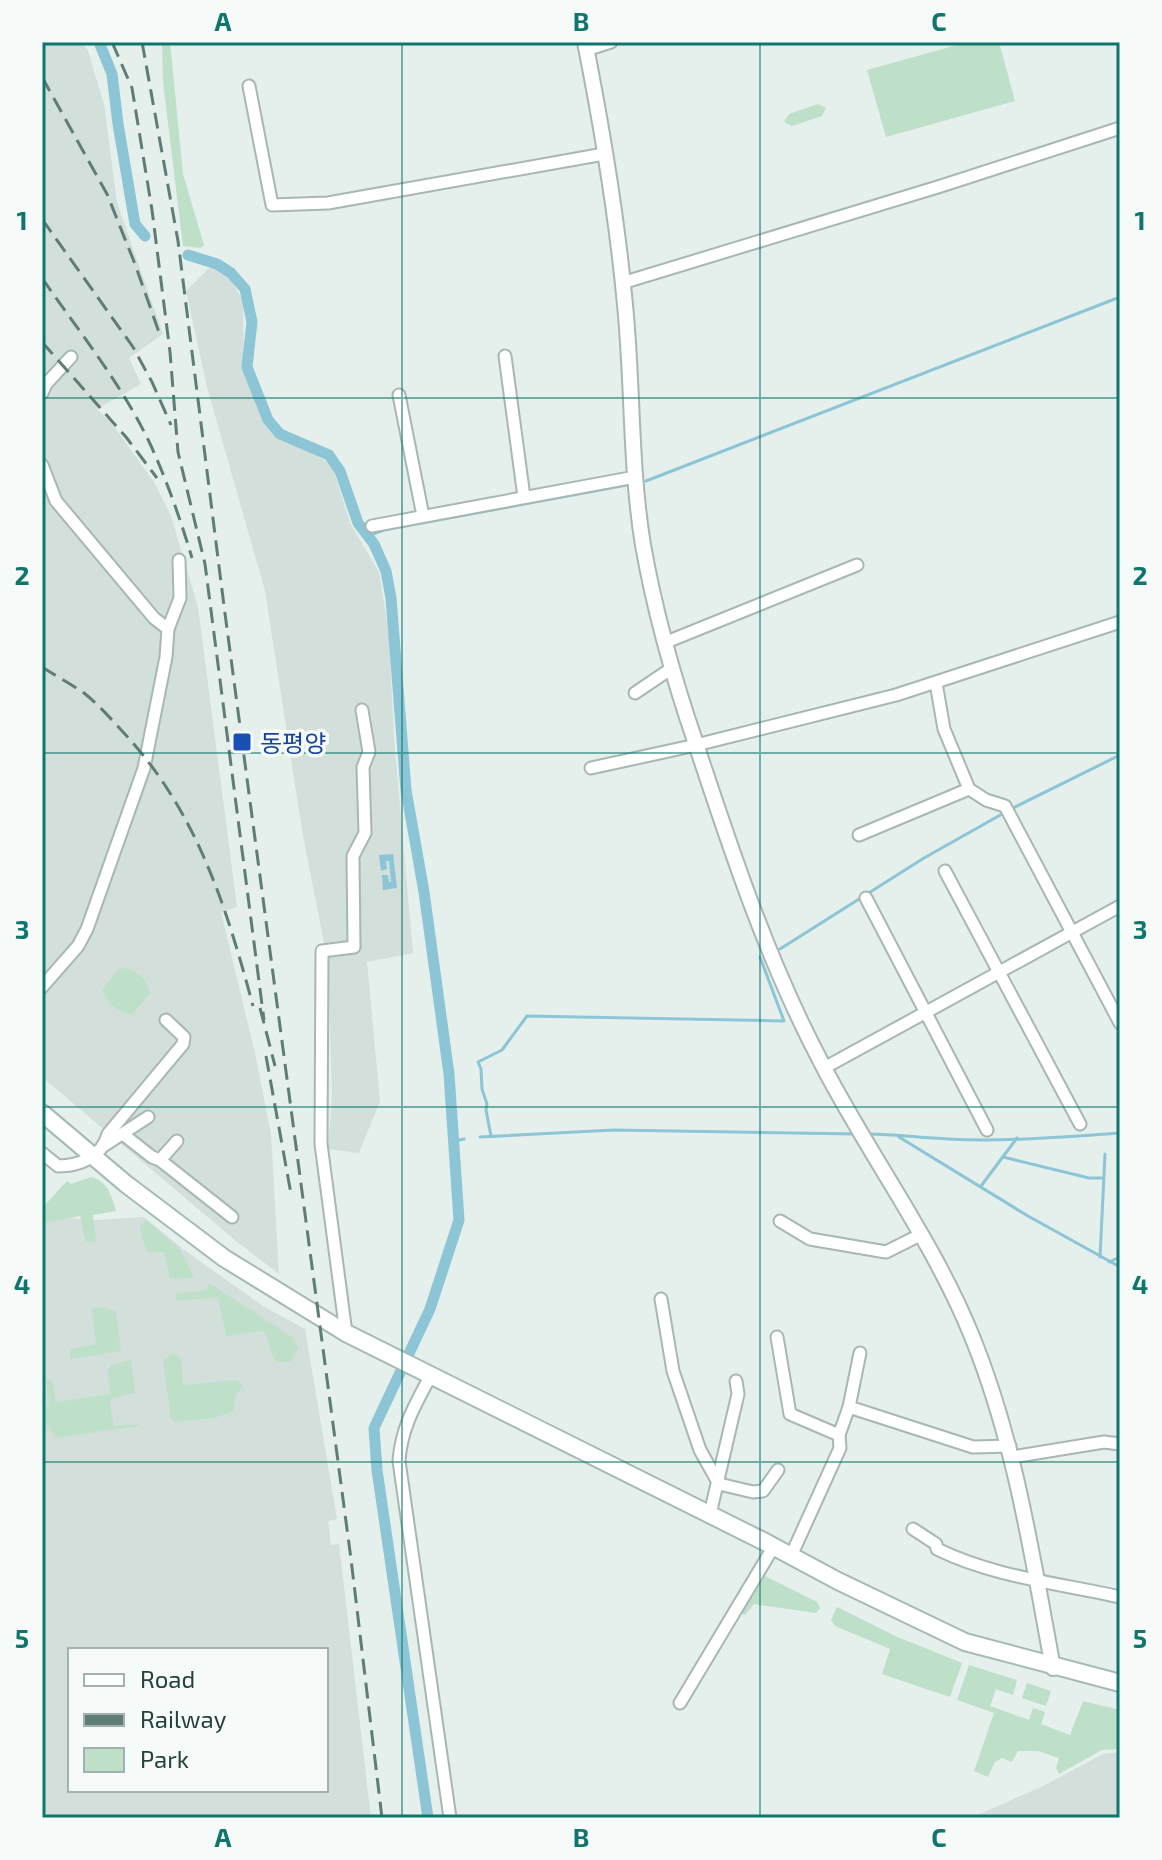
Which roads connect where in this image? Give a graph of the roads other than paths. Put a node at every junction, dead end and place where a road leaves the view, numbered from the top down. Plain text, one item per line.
1 (611, 42) edge
2 (585, 46) edge
3 (249, 86) dead end
4 (1120, 128) edge
5 (604, 154) junction
6 (622, 283) junction
7 (505, 356) dead end
8 (71, 357) dead end
9 (42, 393) edge
10 (399, 395) dead end
11 (42, 465) edge
12 (635, 477) junction
13 (46, 487) edge
14 (524, 497) junction
15 (423, 516) junction
16 (372, 526) dead end
17 (179, 560) dead end
18 (857, 565) dead end
19 (1120, 622) edge
20 (168, 629) junction
21 (664, 643) junction
22 (672, 668) junction
23 (936, 683) junction
24 (635, 693) dead end
25 (362, 710) dead end
26 (696, 745) junction
27 (591, 768) dead end
28 (969, 789) junction
29 (859, 835) dead end
30 (945, 871) dead end
31 (866, 898) dead end
32 (1120, 906) edge
33 (1072, 933) junction
34 (999, 972) junction
35 (42, 987) edge
36 (925, 1012) junction
37 (166, 1020) dead end
38 (1120, 1023) edge
39 (824, 1068) junction
40 (42, 1113) edge
41 (148, 1117) dead end
42 (1080, 1124) dead end
43 (987, 1130) dead end
44 (124, 1135) junction
45 (177, 1141) dead end
46 (99, 1150) junction
47 (42, 1153) edge
48 (160, 1160) junction
49 (232, 1217) dead end
50 (780, 1221) dead end
51 (920, 1235) junction
52 (661, 1299) dead end
53 (346, 1333) junction
54 (777, 1337) dead end
55 (860, 1353) dead end
56 (425, 1372) junction
57 (736, 1381) dead end
58 (849, 1407) junction
59 (839, 1435) junction
60 (1120, 1444) edge
61 (1011, 1452) junction
62 (778, 1470) dead end
63 (719, 1484) junction
64 (710, 1514) junction
65 (913, 1529) dead end
66 (774, 1546) junction
67 (791, 1556) junction
68 (1036, 1578) junction
69 (1120, 1597) edge
70 (1053, 1668) junction
71 (1120, 1683) edge
72 (680, 1703) dead end
73 (450, 1818) edge

1 - 2 street
2 - 5 street
3 - 5 street
4 - 6 street
5 - 6 street
6 - 12 street
7 - 14 street
8 - 9 street
10 - 15 street
11 - 13 street
12 - 14 street
12 - 21 street
13 - 20 street
14 - 15 street
15 - 16 street
17 - 20 street
18 - 21 street
19 - 23 street
20 - 35 street
21 - 22 street
22 - 24 street
22 - 26 street
23 - 26 street
23 - 28 street
25 - 53 street
26 - 27 street
26 - 39 street
28 - 29 street
28 - 33 street
30 - 34 street
31 - 36 street
32 - 33 street
33 - 34 street
33 - 38 street
34 - 36 street
34 - 42 street
36 - 39 street
36 - 43 street
37 - 46 street
39 - 51 street
40 - 46 main road
41 - 44 street
44 - 46 street
44 - 48 street
45 - 48 street
46 - 47 street
46 - 53 main road
48 - 49 street
50 - 51 street
51 - 61 street
52 - 63 street
53 - 56 main road
54 - 59 street
55 - 58 street
56 - 64 main road
56 - 73 street
57 - 63 street
58 - 59 street
58 - 61 street
59 - 67 street
60 - 61 street
61 - 68 street
62 - 63 street
63 - 64 street
64 - 66 main road
65 - 68 street
66 - 67 main road
66 - 72 street
67 - 70 main road
68 - 69 street
68 - 70 street
70 - 71 main road

